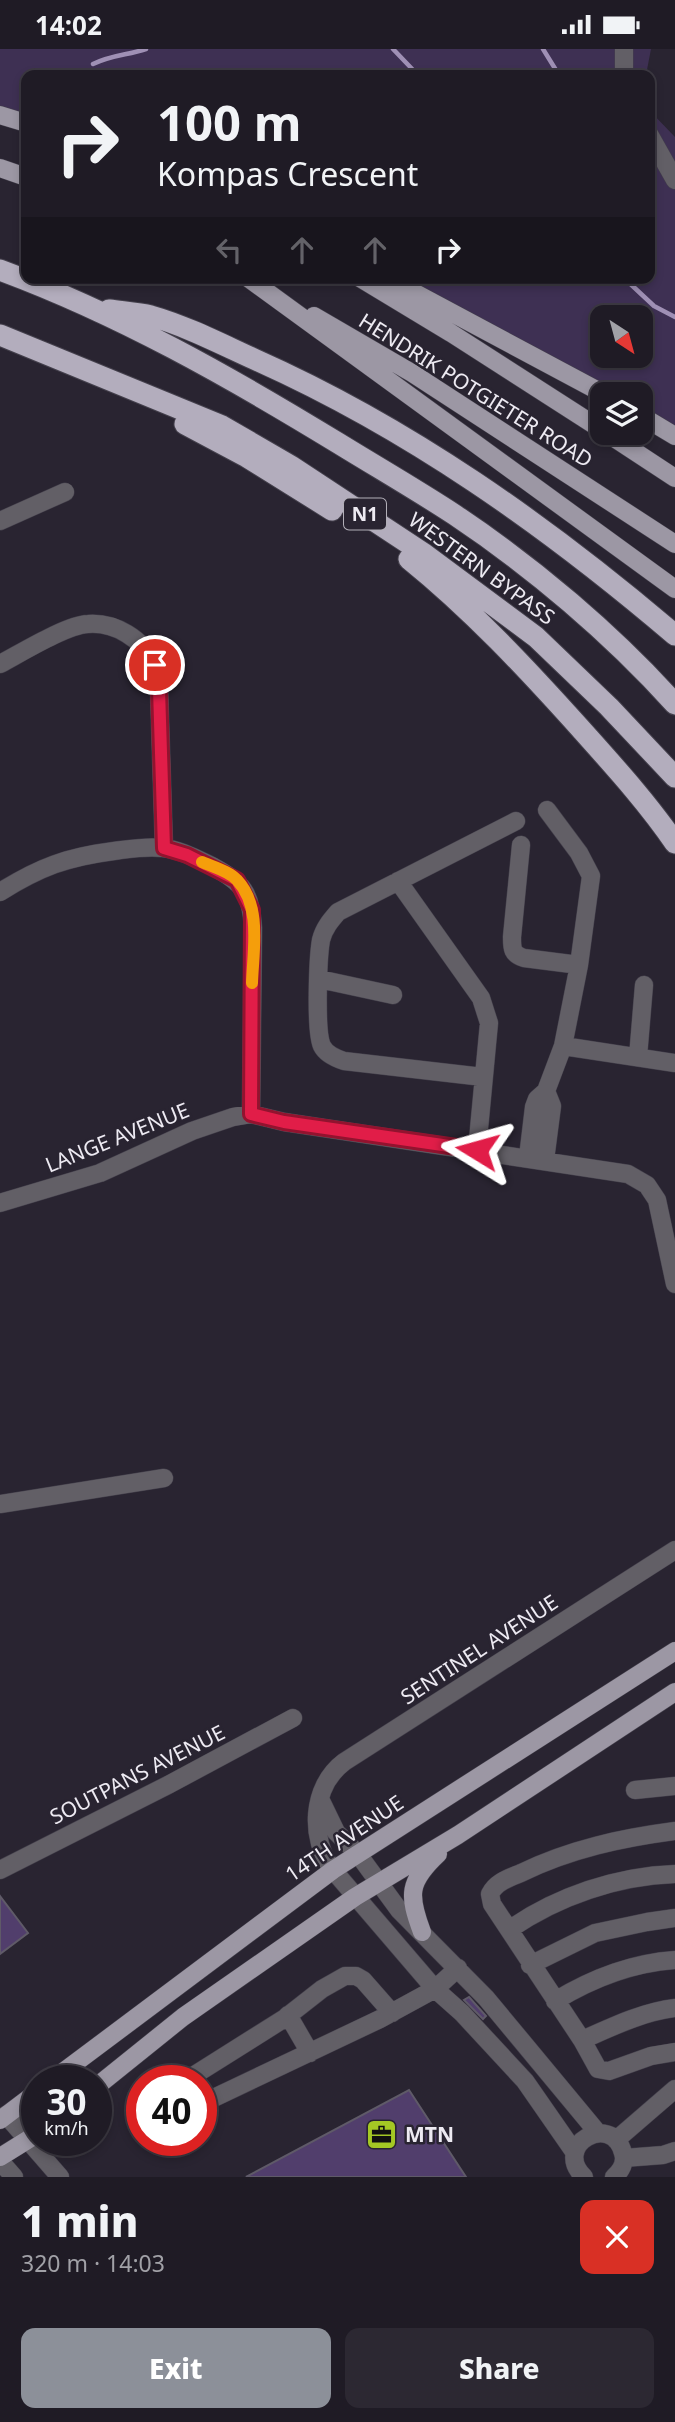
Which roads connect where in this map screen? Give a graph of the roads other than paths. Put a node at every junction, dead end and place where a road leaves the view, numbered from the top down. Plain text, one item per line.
1 (624, 49) edge
2 (624, 70) edge
3 (0, 115) edge
4 (21, 121) edge
5 (655, 145) edge
6 (0, 168) edge
7 (21, 175) edge
8 (675, 180) edge
9 (0, 269) edge
10 (21, 278) edge
11 (36, 284) edge
12 (256, 284) edge
13 (258, 284) edge
14 (370, 284) edge
15 (398, 284) edge
16 (93, 308) junction
17 (0, 335) edge
18 (65, 361) junction
19 (590, 387) edge
20 (590, 423) edge
21 (653, 423) edge
22 (675, 436) edge
23 (624, 445) edge
24 (675, 478) edge
25 (65, 492) dead end
26 (0, 521) edge
27 (675, 544) edge
28 (675, 589) edge
29 (675, 635) edge
30 (0, 664) edge
31 (675, 704) edge
32 (675, 777) edge
33 (547, 810) dead end
34 (516, 821) dead end
35 (675, 843) edge
36 (521, 845) dead end
37 (164, 848) junction
38 (398, 881) junction
39 (0, 892) edge
40 (579, 965) junction
41 (319, 979) junction
42 (644, 985) dead end
43 (393, 995) dead end
44 (563, 1046) junction
45 (638, 1057) junction
46 (675, 1063) edge
47 (483, 1077) junction
48 (251, 1114) junction
49 (477, 1150) junction
50 (537, 1159) junction
51 (0, 1203) edge
52 (675, 1284) edge
53 (164, 1478) dead end
54 (0, 1504) edge
55 (675, 1550) edge
56 (675, 1651) edge
57 (675, 1692) edge
58 (293, 1718) dead end
59 (675, 1786) edge
60 (635, 1790) dead end
61 (320, 1798) junction
62 (675, 1831) edge
63 (458, 1835) junction
64 (358, 1854) junction
65 (0, 1870) edge
66 (333, 1870) junction
67 (675, 1874) edge
68 (380, 1881) junction
69 (355, 1897) junction
70 (675, 1918) edge
71 (510, 1929) junction
72 (422, 1932) junction
73 (675, 1960) edge
74 (530, 1965) junction
75 (458, 1968) junction
76 (435, 1989) junction
77 (555, 2001) junction
78 (675, 2008) edge
79 (392, 2013) junction
80 (288, 2015) junction
81 (582, 2040) junction
82 (675, 2052) edge
83 (310, 2053) junction
84 (72, 2065) edge
85 (210, 2065) edge
86 (112, 2074) edge
87 (675, 2089) edge
88 (217, 2097) edge
89 (21, 2104) edge
90 (3, 2117) edge
91 (21, 2130) edge
92 (598, 2133) junction
93 (616, 2140) junction
94 (21, 2145) edge
95 (675, 2151) edge
96 (575, 2153) junction
97 (45, 2156) edge
98 (624, 2158) junction
99 (0, 2159) edge
100 (14, 2177) edge
101 (60, 2177) edge
102 (584, 2177) edge
103 (614, 2177) edge

1 - 2 street
3 - 4 main road
5 - 8 street
6 - 7 main road
9 - 10 highway, WESTERN BYPASS / N1
11 - 16 highway, WESTERN BYPASS / N1
12 - 28 main road
13 - 27 main road, HENDRIK POTGIETER ROAD
14 - 20 main road, HENDRIK POTGIETER ROAD
15 - 19 main road
16 - 29 highway
16 - 31 highway, WESTERN BYPASS / N1
17 - 18 highway, WESTERN BYPASS / N1
18 - 32 highway, WESTERN BYPASS / N1
18 - 35 highway
21 - 22 main road
23 - 24 main road, HENDRIK POTGIETER ROAD
25 - 26 street
30 - 37 street
33 - 40 street
34 - 38 street
36 - 40 street
37 - 39 street
37 - 48 street
38 - 41 street
38 - 47 street
40 - 44 street
41 - 43 street
41 - 47 street
42 - 45 street
44 - 45 street
44 - 50 street
45 - 46 street
47 - 49 street
48 - 49 street
48 - 51 street, LANGE AVENUE
49 - 50 street
50 - 52 street
53 - 54 street
55 - 61 street, SENTINEL AVENUE
56 - 64 main road, 14TH AVENUE
57 - 63 main road
58 - 65 street, SOUTPANS AVENUE
59 - 60 street
61 - 64 street
61 - 66 street, SENTINEL AVENUE
62 - 71 street
63 - 68 main road
63 - 72 main road
64 - 66 main road, 14TH AVENUE
64 - 68 street
66 - 69 street, SENTINEL AVENUE
66 - 84 main road, 14TH AVENUE
67 - 71 street
68 - 69 main road
68 - 72 street
69 - 76 street, SENTINEL AVENUE
69 - 86 main road
70 - 74 street
71 - 74 street
72 - 75 street
73 - 77 street
74 - 77 street
75 - 76 street
75 - 92 street
76 - 79 street
76 - 96 street, SENTINEL AVENUE
77 - 81 street
78 - 81 street
79 - 80 street
79 - 83 street
80 - 83 street
80 - 85 street
81 - 82 street
83 - 88 street
87 - 93 street
89 - 90 main road
90 - 91 street
92 - 93 street
92 - 96 street
93 - 98 street
94 - 99 main road
95 - 98 street
96 - 102 street, SENTINEL AVENUE
97 - 101 street
98 - 103 street
99 - 100 street

